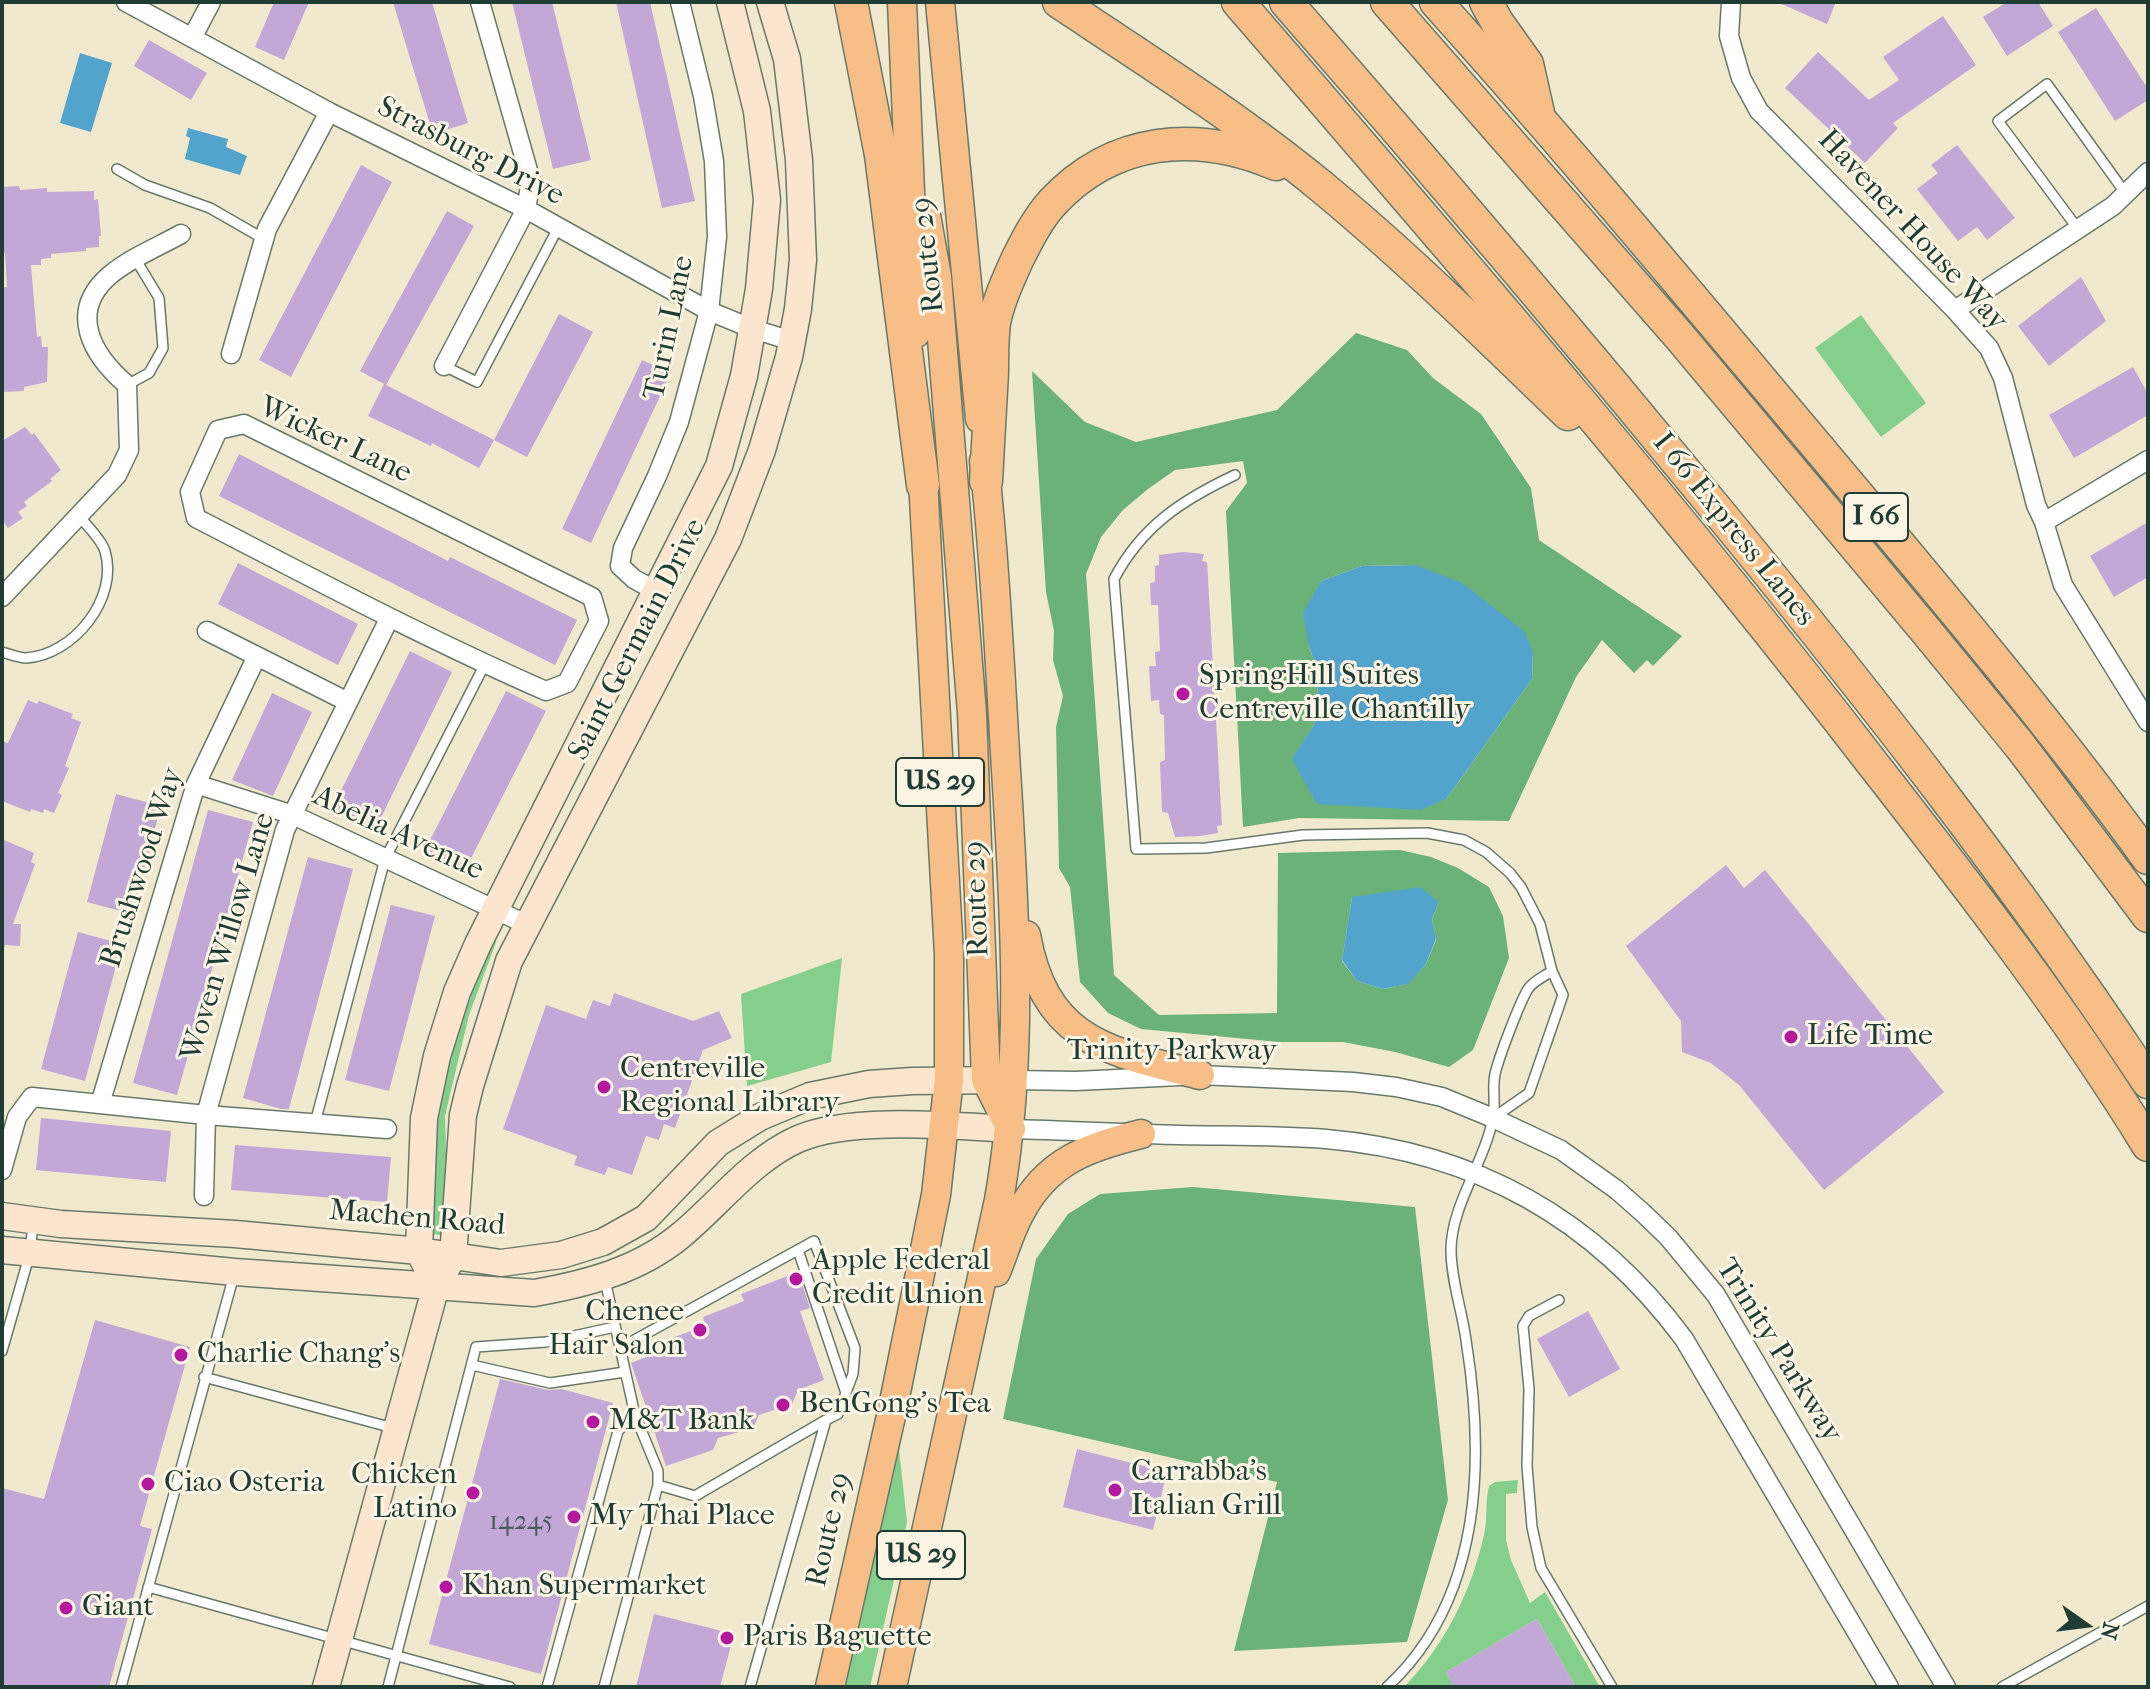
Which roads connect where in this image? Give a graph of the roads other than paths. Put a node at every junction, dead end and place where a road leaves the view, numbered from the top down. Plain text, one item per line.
1 (126, 2) edge
2 (211, 2) edge
3 (480, 2) edge
4 (680, 2) edge
5 (730, 2) edge
6 (770, 2) edge
7 (851, 2) edge
8 (902, 2) edge
9 (940, 2) edge
10 (1059, 2) edge
11 (1238, 2) edge
12 (1286, 2) edge
13 (1387, 2) edge
14 (1436, 2) edge
15 (1486, 2) edge
16 (1731, 2) edge
17 (192, 38) junction
18 (906, 100) junction
19 (329, 112) junction
20 (1538, 116) junction
21 (117, 169) dead end
22 (2148, 172) edge
23 (1321, 187) junction
24 (2126, 194) junction
25 (526, 209) junction
26 (558, 228) junction
27 (2078, 229) junction
28 (181, 234) dead end
29 (264, 239) junction
30 (136, 260) junction
31 (1955, 310) junction
32 (709, 311) junction
33 (753, 329) junction
34 (792, 341) junction
35 (231, 354) dead end
36 (444, 366) joint
37 (127, 385) junction
38 (2148, 460) edge
39 (1235, 475) dead end
40 (986, 481) junction
41 (923, 485) junction
42 (79, 516) junction
43 (2044, 522) junction
44 (1683, 524) junction
45 (656, 591) junction
46 (2, 597) edge
47 (389, 619) junction
48 (207, 631) dead end
49 (2, 652) edge
50 (257, 656) junction
51 (485, 664) junction
52 (348, 702) junction
53 (2148, 722) edge
54 (196, 784) junction
55 (293, 815) junction
56 (1011, 856) junction
57 (2148, 858) edge
58 (385, 859) junction
59 (495, 910) junction
60 (2148, 916) edge
61 (528, 925) junction
62 (1552, 971) junction
63 (1200, 1075) junction
64 (949, 1079) junction
65 (1000, 1080) junction
66 (2148, 1082) edge
67 (100, 1104) junction
68 (206, 1115) junction
69 (1493, 1118) junction
70 (315, 1123) junction
71 (945, 1125) junction
72 (387, 1129) dead end
73 (1011, 1129) junction
74 (1141, 1134) junction
75 (2148, 1145) edge
76 (2, 1170) edge
77 (1473, 1172) junction
78 (204, 1196) dead end
79 (2, 1216) edge
80 (34, 1220) junction
81 (2, 1250) edge
82 (798, 1250) junction
83 (419, 1251) junction
84 (30, 1253) junction
85 (453, 1257) junction
86 (235, 1272) junction
87 (604, 1276) junction
88 (436, 1286) junction
89 (1559, 1300) dead end
90 (615, 1327) junction
91 (967, 1347) junction
92 (620, 1348) junction
93 (2, 1351) edge
94 (472, 1365) junction
95 (625, 1372) junction
96 (204, 1377) junction
97 (846, 1393) junction
98 (635, 1415) junction
99 (826, 1420) junction
100 (397, 1428) junction
101 (658, 1485) junction
102 (148, 1587) junction
103 (2148, 1606) edge
104 (339, 1639) junction
105 (397, 1654) junction
106 (121, 1687) edge
107 (326, 1687) edge
108 (388, 1687) edge
109 (510, 1687) edge
110 (547, 1687) edge
111 (604, 1687) edge
112 (750, 1687) edge
113 (830, 1687) edge
114 (892, 1687) edge
115 (1387, 1687) edge
116 (1612, 1687) edge
117 (1889, 1687) edge
118 (1946, 1687) edge
119 (2002, 1687) edge

1 - 17 street, Strasburg Drive
2 - 17 street
3 - 25 street
4 - 32 street, Turin Lane
5 - 33 street, Saint Germain Drive
6 - 34 street, Saint Germain Drive
7 - 41 highway
8 - 18 main road, Route 29 / US 29
9 - 40 main road, Route 29 / US 29
10 - 23 highway
11 - 44 highway
12 - 66 highway, I 66 Express Lanes
13 - 60 highway
14 - 20 highway, I 66
15 - 20 highway
16 - 31 street, Havener House Way
17 - 19 street, Strasburg Drive
18 - 41 main road, Route 29 / US 29
18 - 65 main road
19 - 25 street, Strasburg Drive
19 - 29 street
20 - 57 highway, I 66
21 - 29 lane
22 - 24 street
23 - 40 highway
23 - 44 highway
24 - 27 street
24 - 27 lane
25 - 26 street, Strasburg Drive
25 - 36 street
26 - 32 street, Strasburg Drive
26 - 36 lane
27 - 31 street
28 - 30 street
29 - 35 street
30 - 37 lane
30 - 37 street
31 - 43 street, Havener House Way
32 - 33 street, Strasburg Drive
32 - 45 street, Turin Lane
33 - 34 street, Strasburg Drive
33 - 45 street, Saint Germain Drive
34 - 61 street, Saint Germain Drive
37 - 42 street
38 - 43 street
39 - 62 lane
40 - 56 main road, Route 29 / US 29
41 - 64 main road, Route 29 / US 29
42 - 46 street
42 - 49 lane
43 - 53 street, Havener House Way
44 - 75 highway
45 - 59 street, Saint Germain Drive
47 - 51 street, Wicker Lane
47 - 51 street, Wicker Lane
47 - 52 street, Woven Willow Lane
48 - 50 street
50 - 52 street
50 - 54 street, Brushwood Way
51 - 58 lane
52 - 55 street, Woven Willow Lane
54 - 55 street, Abelia Avenue
54 - 67 street, Brushwood Way
55 - 58 street, Abelia Avenue
55 - 68 street, Woven Willow Lane
56 - 63 main road
56 - 65 main road, Route 29 / US 29
58 - 59 street, Abelia Avenue
58 - 70 lane
59 - 61 street, Abelia Avenue
59 - 83 street, Saint Germain Drive
61 - 85 street, Saint Germain Drive
62 - 69 lane
62 - 69 lane
63 - 65 street, Trinity Parkway
63 - 69 street, Trinity Parkway
64 - 65 street, Machen Road
64 - 71 main road, Route 29 / US 29
64 - 85 street, Machen Road
65 - 73 main road
67 - 68 street
67 - 76 street
68 - 70 street
68 - 78 street, Woven Willow Lane
69 - 77 lane
69 - 118 street, Trinity Parkway
70 - 72 street
71 - 73 street, Machen Road
71 - 87 street, Machen Road
71 - 113 main road, Route 29 / US 29
73 - 74 street
73 - 91 main road, US 29
74 - 77 street
74 - 91 main road
77 - 115 lane
77 - 117 street
79 - 80 street, Machen Road
80 - 83 street, Machen Road
80 - 84 lane
81 - 84 street, Machen Road
82 - 92 lane
82 - 97 lane
82 - 97 lane
83 - 85 street, Machen Road
83 - 88 street, Saint Germain Drive
84 - 86 street, Machen Road
84 - 93 lane
85 - 88 street, Saint Germain Drive
86 - 88 street, Machen Road
86 - 96 lane
87 - 88 street, Machen Road
87 - 90 lane
88 - 100 street, Saint Germain Drive
89 - 116 lane
90 - 92 lane
90 - 94 lane
91 - 114 main road, US 29
92 - 95 lane
94 - 95 lane
94 - 105 lane
95 - 98 lane
96 - 100 lane
96 - 102 lane
97 - 99 lane
98 - 101 lane
98 - 110 lane
99 - 101 lane
99 - 112 lane
100 - 104 street, Saint Germain Drive
101 - 111 lane
102 - 104 lane
102 - 106 lane
103 - 119 lane
104 - 105 lane
104 - 107 street, Saint Germain Drive
105 - 108 lane
105 - 109 lane

